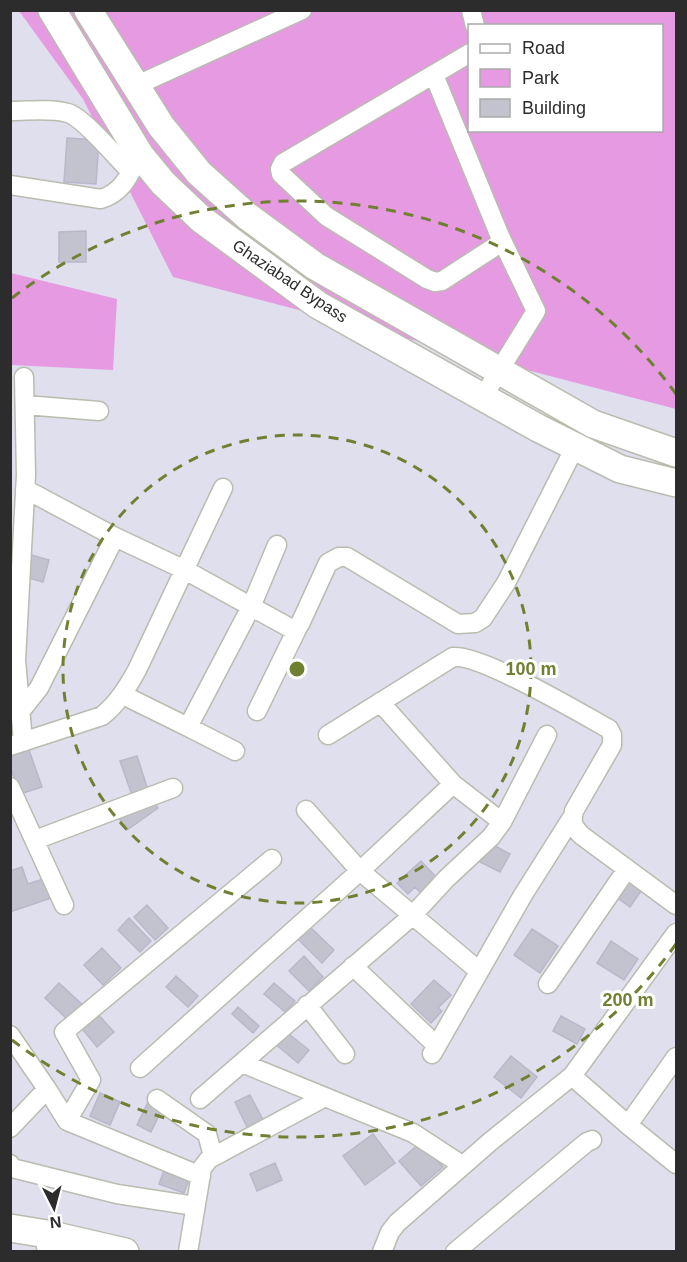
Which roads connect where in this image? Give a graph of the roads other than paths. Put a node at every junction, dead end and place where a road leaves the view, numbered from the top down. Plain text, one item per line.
1 (52, 10) edge
2 (88, 10) edge
3 (302, 10) edge
4 (468, 54) edge
5 (434, 75) junction
6 (135, 86) junction
7 (10, 111) edge
8 (136, 163) junction
9 (10, 185) edge
10 (502, 242) junction
11 (499, 371) junction
12 (24, 377) dead end
13 (483, 397) junction
14 (24, 405) junction
15 (99, 411) dead end
16 (575, 447) junction
17 (676, 453) edge
18 (21, 480) edge
19 (676, 483) edge
20 (223, 488) dead end
21 (115, 537) junction
22 (276, 545) dead end
23 (184, 570) junction
24 (251, 607) junction
25 (458, 624) junction
26 (298, 627) junction
27 (453, 657) junction
28 (123, 695) junction
29 (380, 702) junction
30 (257, 711) dead end
31 (20, 712) junction
32 (188, 728) junction
33 (328, 735) dead end
34 (547, 735) dead end
35 (17, 744) edge
36 (235, 751) dead end
37 (453, 784) junction
38 (10, 787) edge
39 (173, 789) dead end
40 (306, 810) dead end
41 (571, 819) junction
42 (502, 822) junction
43 (34, 840) junction
44 (272, 859) dead end
45 (627, 869) junction
46 (360, 871) junction
47 (64, 905) dead end
48 (676, 905) edge
49 (412, 915) junction
50 (676, 933) edge
51 (353, 966) junction
52 (479, 971) junction
53 (548, 984) dead end
54 (307, 1005) junction
55 (10, 1035) edge
56 (345, 1054) dead end
57 (676, 1057) edge
58 (242, 1063) junction
59 (140, 1068) dead end
60 (572, 1076) junction
61 (47, 1089) junction
62 (325, 1097) junction
63 (157, 1099) dead end
64 (200, 1099) dead end
65 (67, 1121) junction
66 (628, 1125) junction
67 (10, 1128) edge
68 (592, 1140) dead end
69 (213, 1156) junction
70 (674, 1158) edge
71 (462, 1165) junction
72 (11, 1167) edge
73 (201, 1176) junction
74 (195, 1206) junction
75 (10, 1228) edge
76 (48, 1246) edge
77 (125, 1251) edge
78 (188, 1251) edge
79 (382, 1251) edge
80 (456, 1251) edge

1 - 8 main road, Ghaziabad Bypass
2 - 6 main road, Ghaziabad Bypass
3 - 6 street
4 - 5 street
5 - 10 street
5 - 10 street
6 - 11 main road, Ghaziabad Bypass
7 - 8 street
8 - 9 street
8 - 13 main road, Ghaziabad Bypass
10 - 11 street
11 - 13 street
11 - 17 main road, Ghaziabad Bypass
12 - 14 street
13 - 16 main road, Ghaziabad Bypass
14 - 15 street
14 - 18 street
16 - 19 main road, Ghaziabad Bypass
16 - 25 street
18 - 21 street
18 - 31 street
20 - 23 street
21 - 23 street
21 - 31 street
22 - 24 street
23 - 24 street
23 - 28 street
24 - 26 street
24 - 32 street
25 - 26 street
25 - 27 street
26 - 30 street
27 - 29 street
27 - 41 street
28 - 32 street
28 - 35 street
29 - 33 street
29 - 37 street
31 - 35 street
32 - 36 street
34 - 42 street
37 - 42 street
37 - 46 street
38 - 43 street
39 - 43 street
40 - 46 street
41 - 45 street
41 - 52 street
42 - 49 street
43 - 47 street
44 - 65 street
45 - 48 street
45 - 53 street
46 - 49 street
46 - 59 street
49 - 51 street
49 - 52 street
50 - 60 street
51 - 52 street
51 - 54 street
54 - 56 street
54 - 58 street
55 - 61 street
57 - 66 street
58 - 62 street
58 - 64 street
60 - 66 street
60 - 71 street
61 - 65 street
61 - 67 street
62 - 69 street
62 - 71 street
63 - 69 street
65 - 73 street
66 - 70 street
68 - 80 street
69 - 73 street
71 - 79 street
72 - 74 street
73 - 74 street
74 - 78 street
75 - 76 main road
76 - 77 main road

